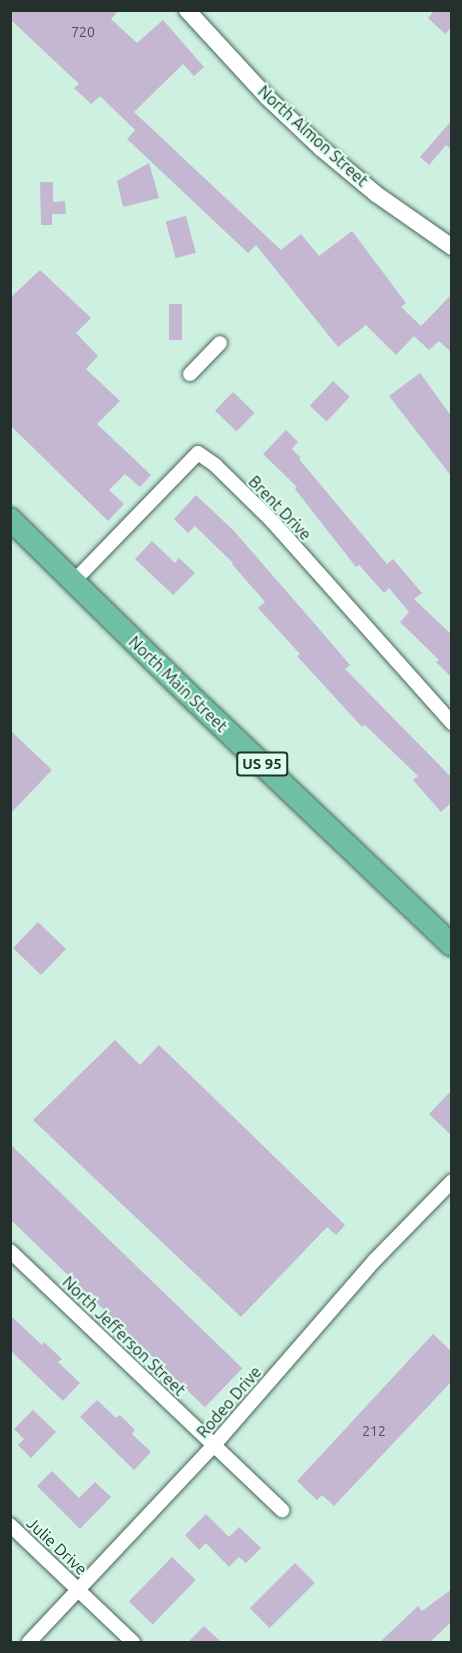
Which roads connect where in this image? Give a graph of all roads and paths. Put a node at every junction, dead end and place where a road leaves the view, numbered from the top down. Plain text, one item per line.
1 (187, 10) edge
2 (452, 247) edge
3 (220, 343) dead end
4 (190, 374) dead end
5 (10, 519) edge
6 (74, 581) junction
7 (452, 723) edge
8 (450, 942) edge
9 (452, 1181) edge
10 (10, 1251) edge
11 (214, 1445) junction
12 (282, 1510) dead end
13 (10, 1525) edge
14 (80, 1590) junction
15 (29, 1642) edge
16 (133, 1642) edge

1 - 2 street, North Almon Street
3 - 4 street
5 - 6 highway, North Main Street / US 95
6 - 7 street, Brent Drive
6 - 8 highway, North Main Street / US 95
9 - 11 street, Rodeo Drive
10 - 11 street, North Jefferson Street
11 - 12 street, North Jefferson Street
11 - 14 street, Rodeo Drive
13 - 14 street, Julie Drive
14 - 15 street, Rodeo Drive
14 - 16 street, Julie Drive

